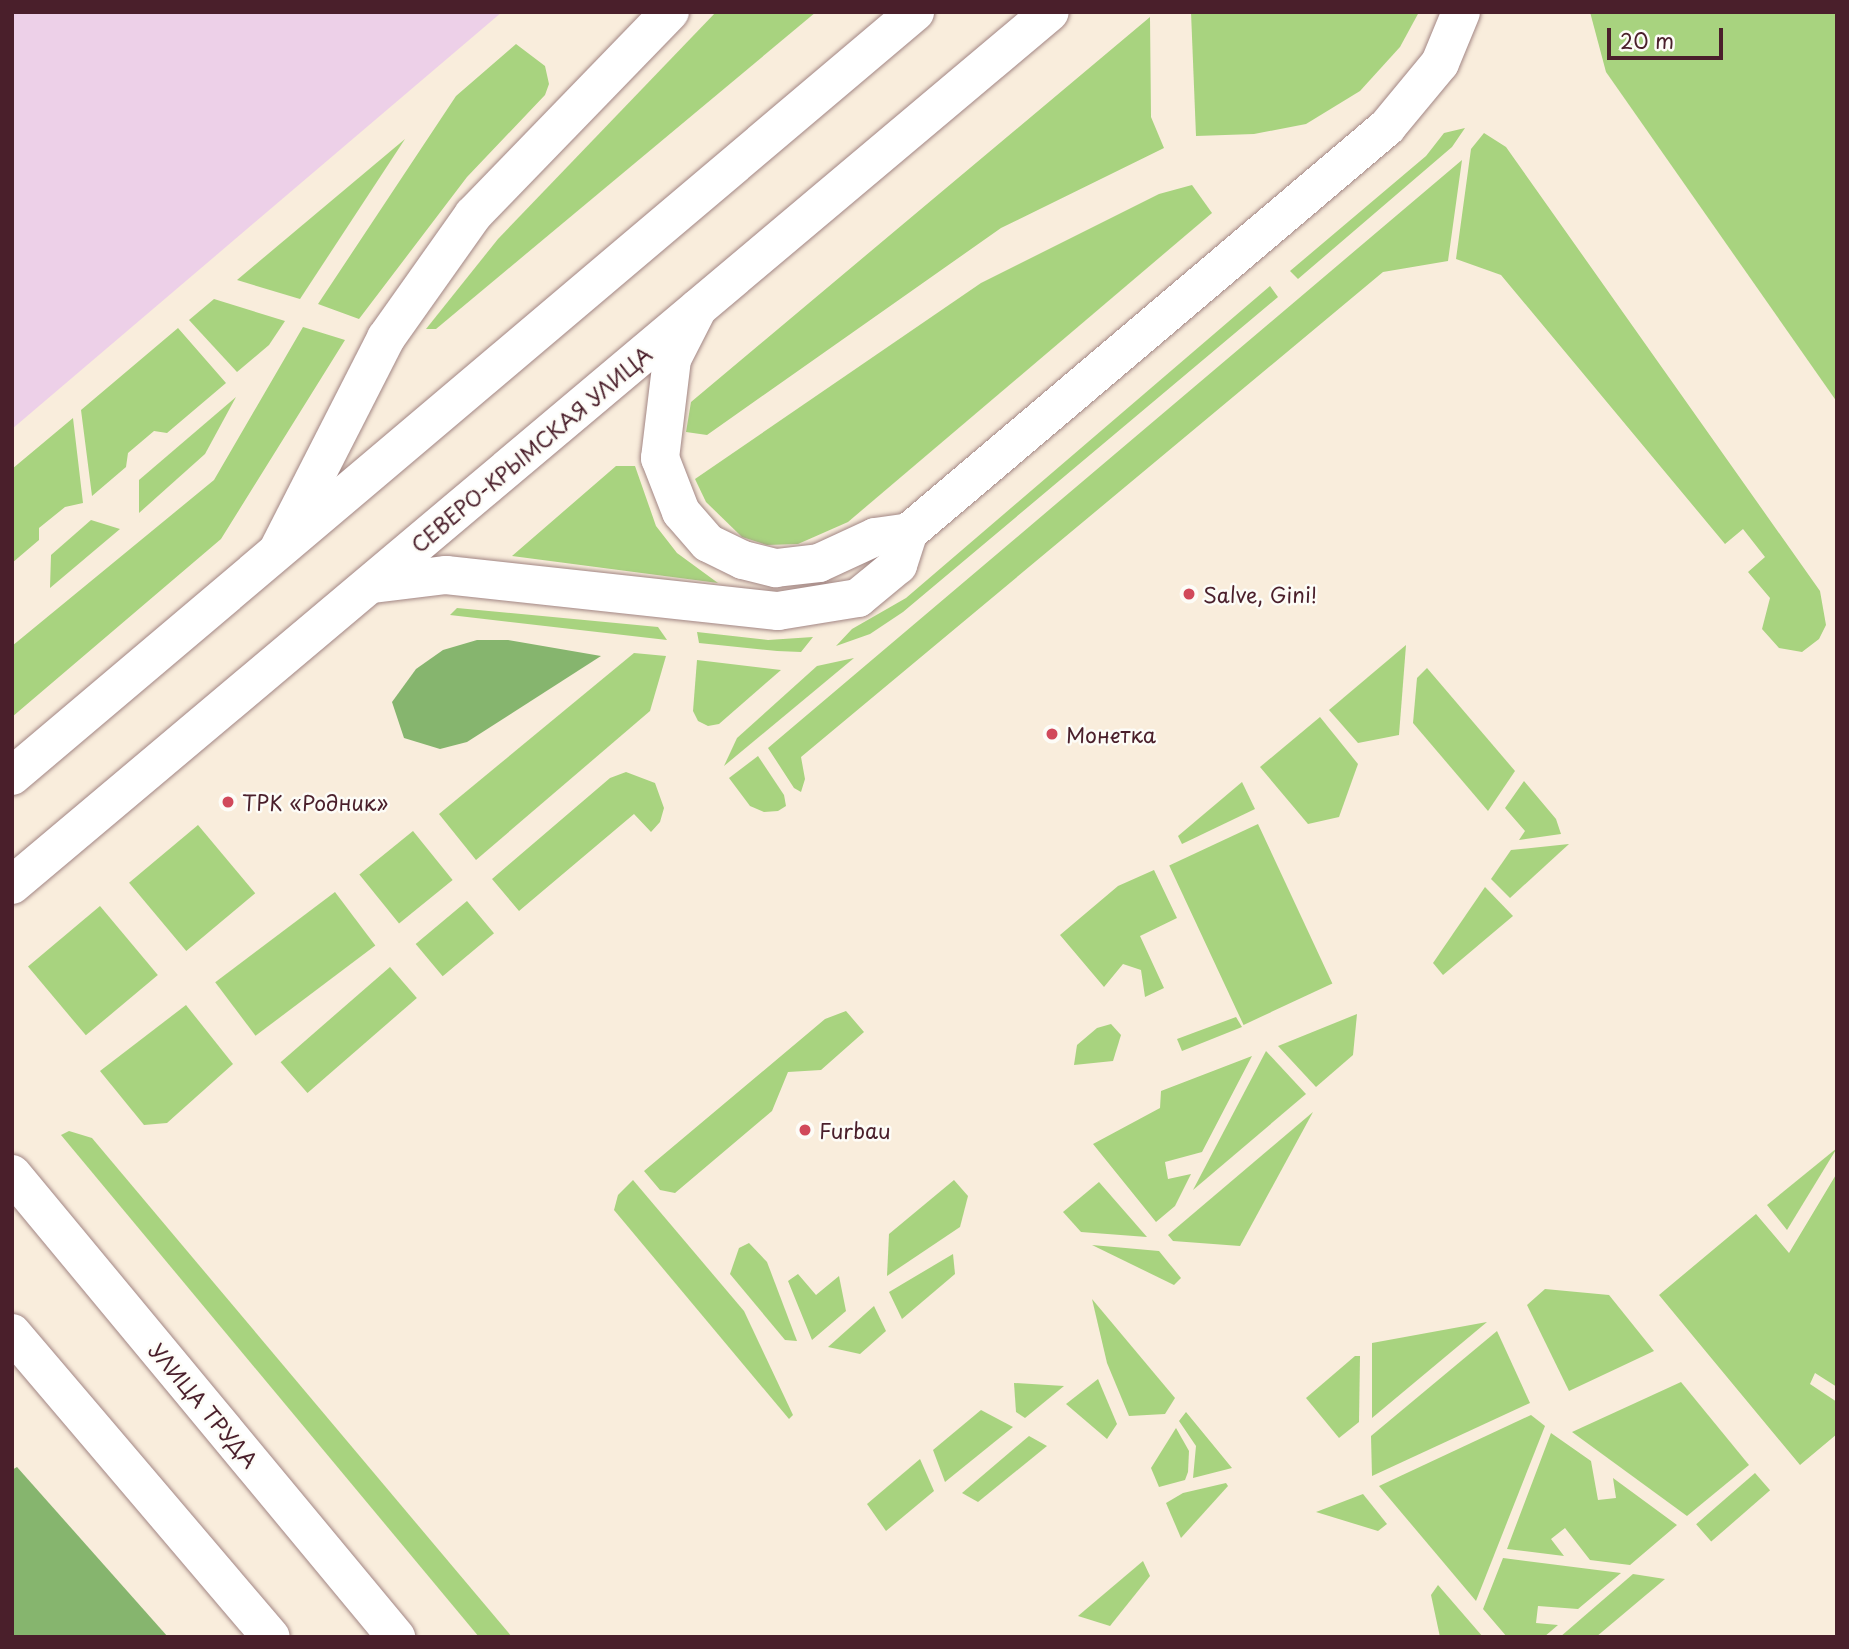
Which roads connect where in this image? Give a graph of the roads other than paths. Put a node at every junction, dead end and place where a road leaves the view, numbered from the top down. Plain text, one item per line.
1 (670, 12) edge
2 (915, 12) edge
3 (1050, 12) edge
4 (1461, 12) edge
5 (698, 308) junction
6 (909, 532) junction
7 (279, 548) junction
8 (373, 584) junction
9 (12, 776) edge
10 (12, 885) edge
11 (12, 1174) edge
12 (12, 1333) edge
13 (271, 1637) edge
14 (396, 1637) edge

1 - 7 main road
2 - 7 main road
3 - 5 main road, СЕВЕРО-КРЫМСКАЯ УЛИЦА
4 - 6 main road
5 - 6 main road
5 - 8 main road, СЕВЕРО-КРЫМСКАЯ УЛИЦА
6 - 8 main road
7 - 9 main road
8 - 10 main road, СЕВЕРО-КРЫМСКАЯ УЛИЦА
11 - 14 main road, УЛИЦА ТРУДА
12 - 13 main road

